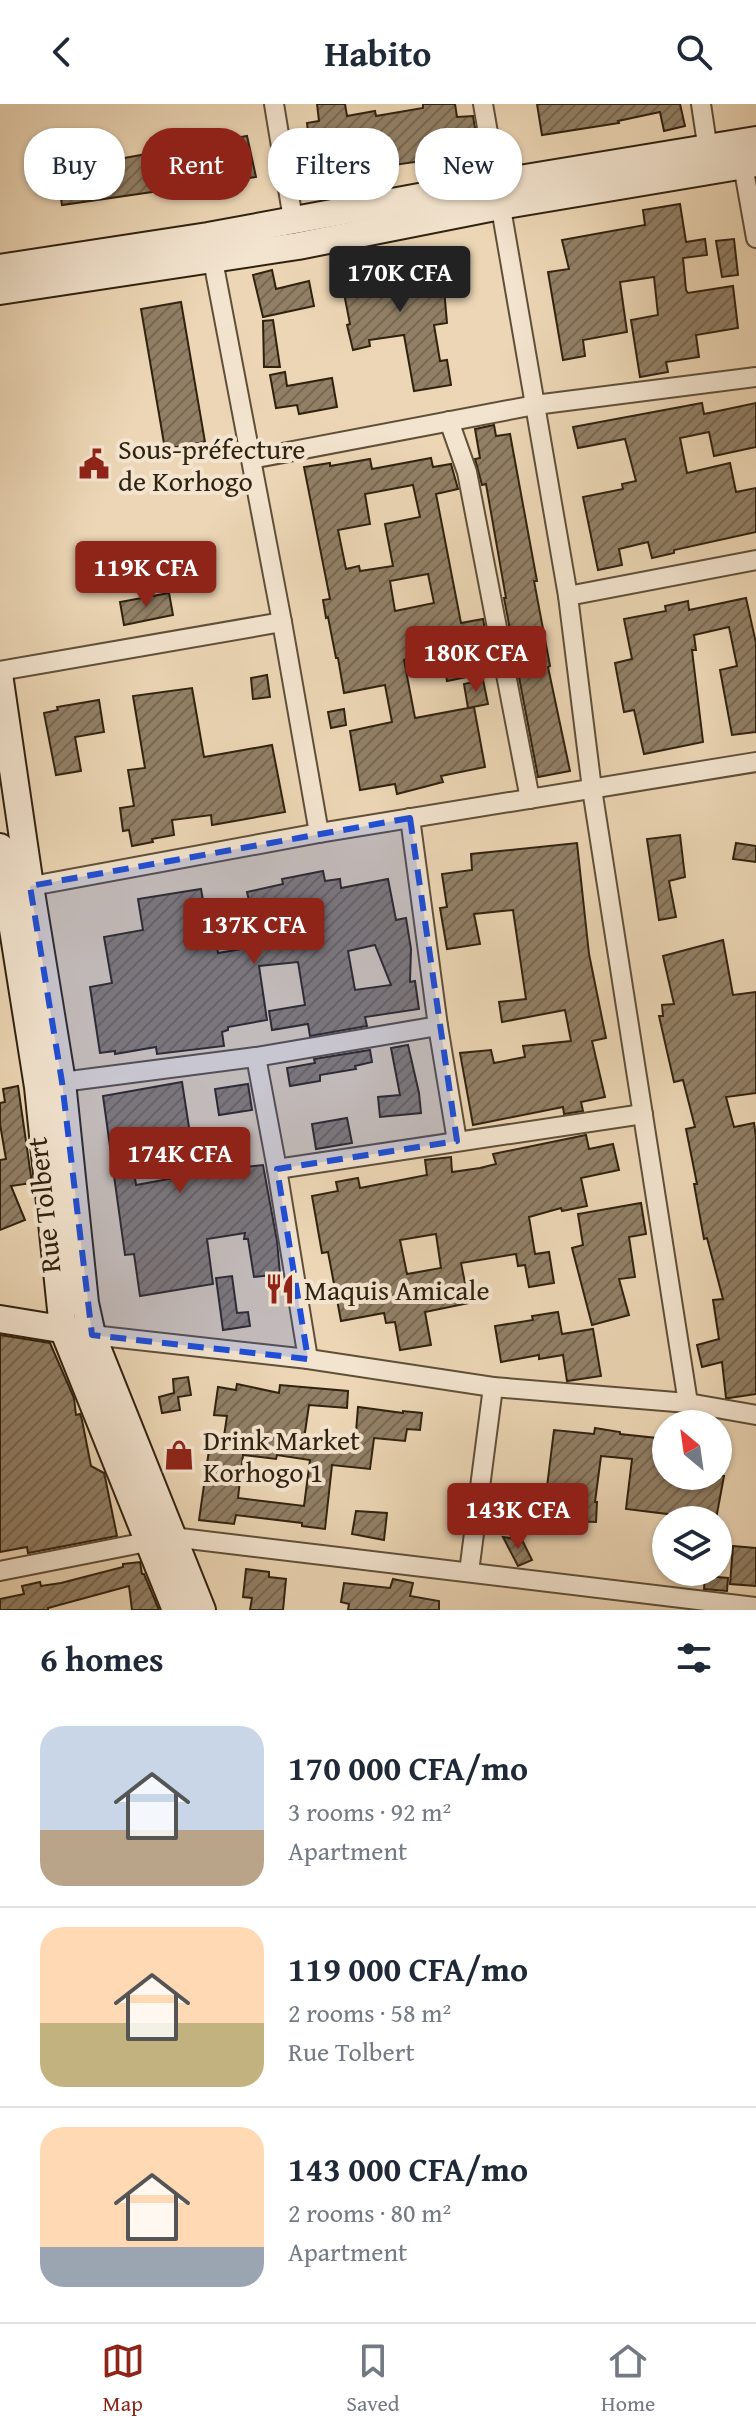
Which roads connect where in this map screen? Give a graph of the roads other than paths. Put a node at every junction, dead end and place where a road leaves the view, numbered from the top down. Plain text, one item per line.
1 (274, 104) edge
2 (483, 104) edge
3 (701, 104) edge
4 (487, 128) edge
5 (749, 153) edge
6 (710, 160) junction
7 (522, 191) edge
8 (455, 200) edge
9 (478, 200) edge
10 (499, 200) edge
11 (293, 219) junction
12 (756, 238) edge
13 (211, 248) junction
14 (0, 268) edge
15 (0, 291) edge
16 (756, 377) edge
17 (535, 405) junction
18 (449, 421) junction
19 (251, 459) junction
20 (756, 560) edge
21 (568, 596) junction
22 (282, 622) junction
23 (0, 671) edge
24 (0, 681) edge
25 (756, 762) edge
26 (592, 789) junction
27 (530, 799) junction
28 (410, 818) junction
29 (319, 833) junction
30 (0, 847) edge
31 (12, 889) edge
32 (438, 1026) junction
33 (256, 1057) junction
34 (62, 1082) junction
35 (643, 1114) junction
36 (457, 1141) junction
37 (277, 1169) junction
38 (0, 1319) edge
39 (63, 1329) junction
40 (92, 1335) junction
41 (308, 1359) junction
42 (493, 1387) junction
43 (688, 1403) junction
44 (756, 1415) edge
45 (160, 1540) junction
46 (0, 1571) edge
47 (469, 1572) junction
48 (756, 1607) edge
49 (176, 1610) edge
50 (202, 1610) edge

1 - 11 street
2 - 4 street
3 - 6 street
5 - 6 street
5 - 12 street
6 - 7 street
8 - 11 street
9 - 13 street
10 - 17 street
11 - 13 street
13 - 14 street
13 - 15 street
13 - 19 street
16 - 17 street
17 - 18 street
17 - 21 street
18 - 19 street
18 - 27 street
19 - 22 street
20 - 21 street
21 - 26 street
22 - 23 street
22 - 29 street
24 - 31 street, Rue Tolbert
25 - 26 street
26 - 27 street
26 - 35 street
27 - 28 street
28 - 29 street
28 - 32 street
29 - 31 street
30 - 31 street, Rue Tolbert
31 - 34 street, Rue Tolbert
31 - 39 street, Rue Tolbert
32 - 33 street
32 - 36 street
33 - 34 street
33 - 37 street
34 - 40 street, Rue Tolbert
35 - 36 street
35 - 43 street
36 - 37 street
37 - 41 street
38 - 39 street
39 - 40 street
39 - 45 street, Rue Tolbert
40 - 41 street
40 - 45 street, Rue Tolbert
41 - 42 street
42 - 43 street
42 - 47 street
43 - 44 street
45 - 46 street
45 - 47 street
45 - 49 street, Rue Tolbert
45 - 50 street, Rue Tolbert
47 - 48 street

